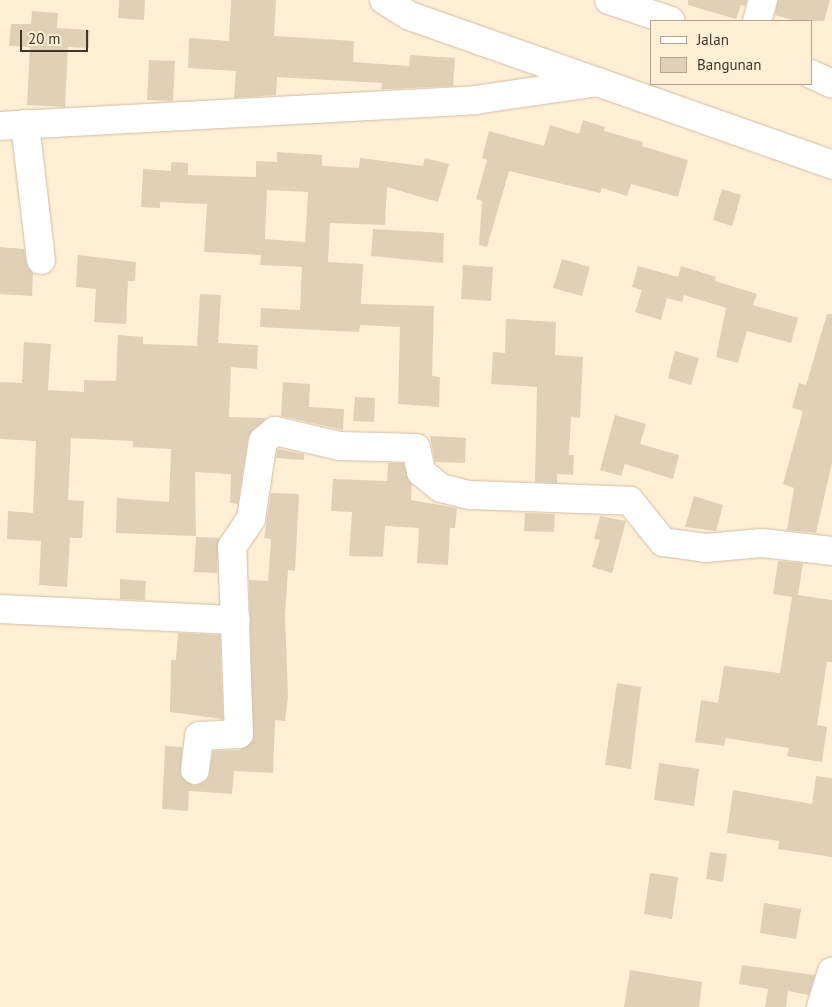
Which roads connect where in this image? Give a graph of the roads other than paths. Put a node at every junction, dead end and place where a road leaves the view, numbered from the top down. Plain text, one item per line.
1 (384, 0) edge
2 (609, 0) edge
3 (763, 0) edge
4 (668, 20) edge
5 (757, 20) edge
6 (812, 74) edge
7 (598, 82) junction
8 (832, 84) edge
9 (12, 125) edge
10 (832, 165) edge
11 (41, 260) dead end
12 (832, 550) edge
13 (0, 609) edge
14 (236, 620) junction
15 (196, 770) dead end
16 (832, 972) edge
17 (821, 1007) edge

1 - 7 street
2 - 4 street
3 - 5 street
6 - 8 street
7 - 9 street
7 - 10 street
9 - 11 street
12 - 14 street
13 - 14 street
14 - 15 street
16 - 17 street

